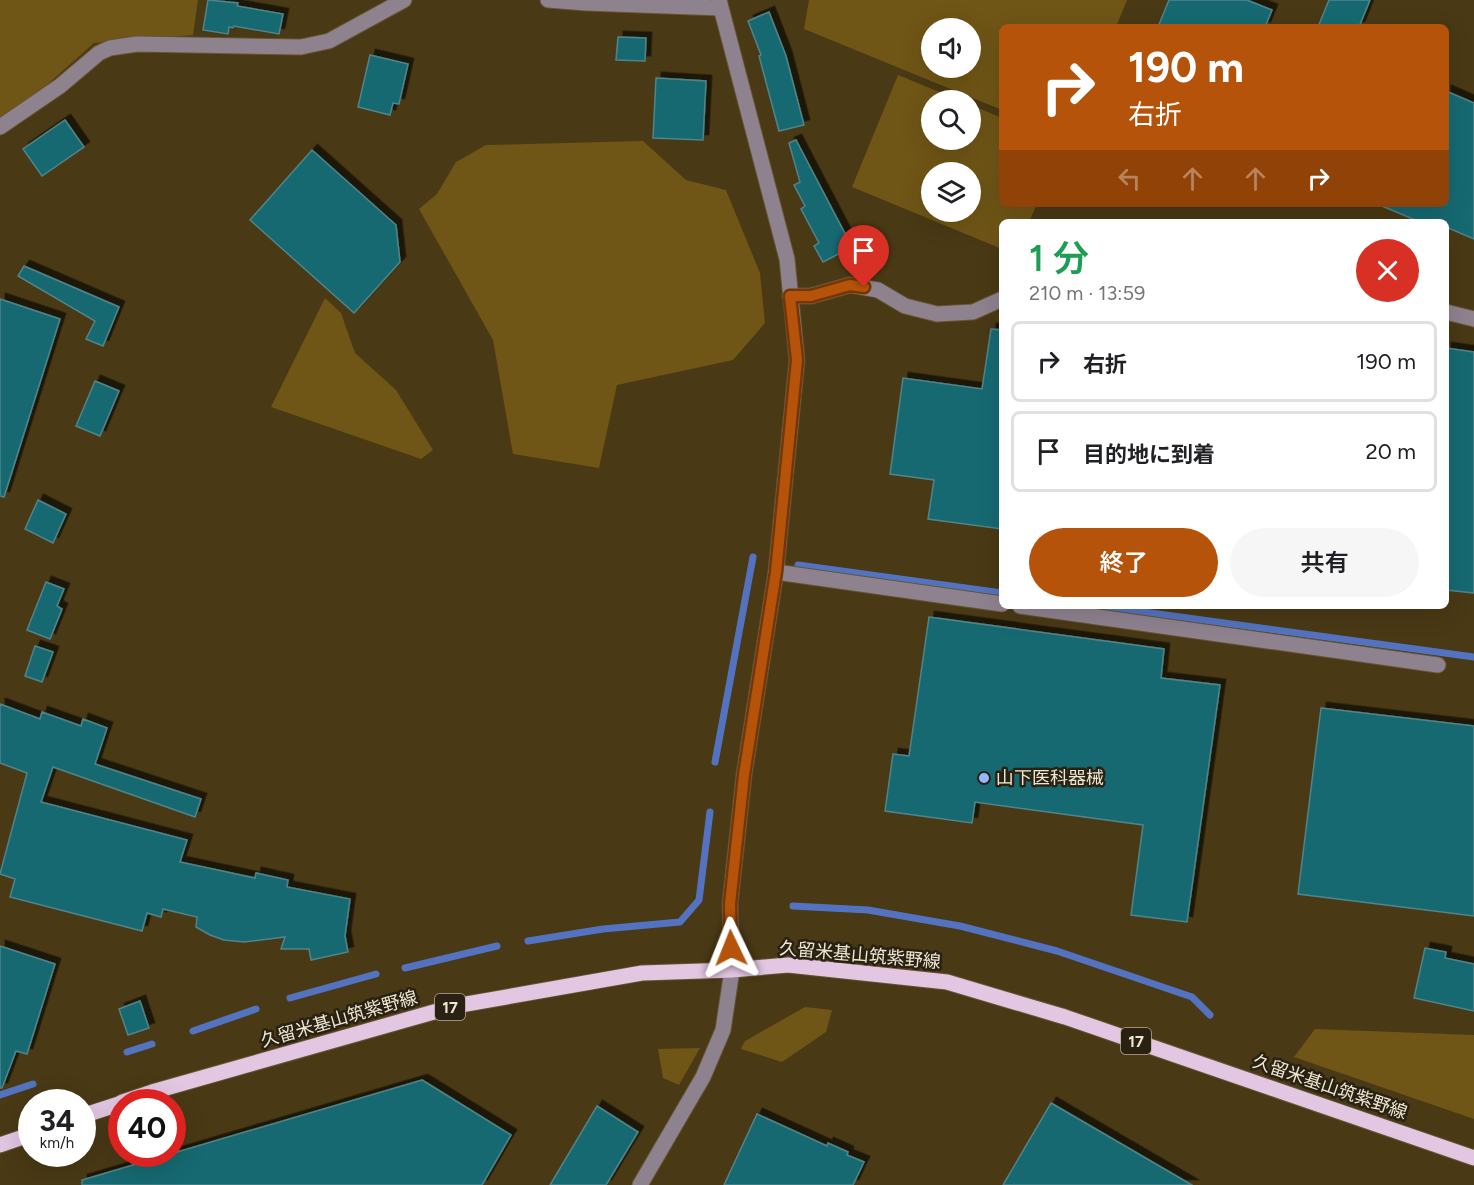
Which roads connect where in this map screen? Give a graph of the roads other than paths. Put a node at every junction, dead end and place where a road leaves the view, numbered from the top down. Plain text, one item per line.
1 (404, 0) edge
2 (548, 0) edge
3 (720, 4) edge
4 (0, 127) edge
5 (790, 296) junction
6 (999, 300) edge
7 (1449, 313) edge
8 (1474, 319) edge
9 (776, 572) junction
10 (999, 603) edge
11 (1041, 609) edge
12 (1438, 665) dead end
13 (732, 970) junction
14 (163, 1089) edge
15 (18, 1139) edge
16 (0, 1145) edge
17 (1474, 1158) edge
18 (640, 1185) edge

1 - 4 street
2 - 3 street
3 - 5 street
5 - 6 street
5 - 9 street
7 - 8 street
9 - 10 street
9 - 13 street
11 - 12 street
13 - 14 main road, 久留米基山筑紫野線 / 17
13 - 17 main road, 久留米基山筑紫野線 / 17
13 - 18 street
15 - 16 main road

